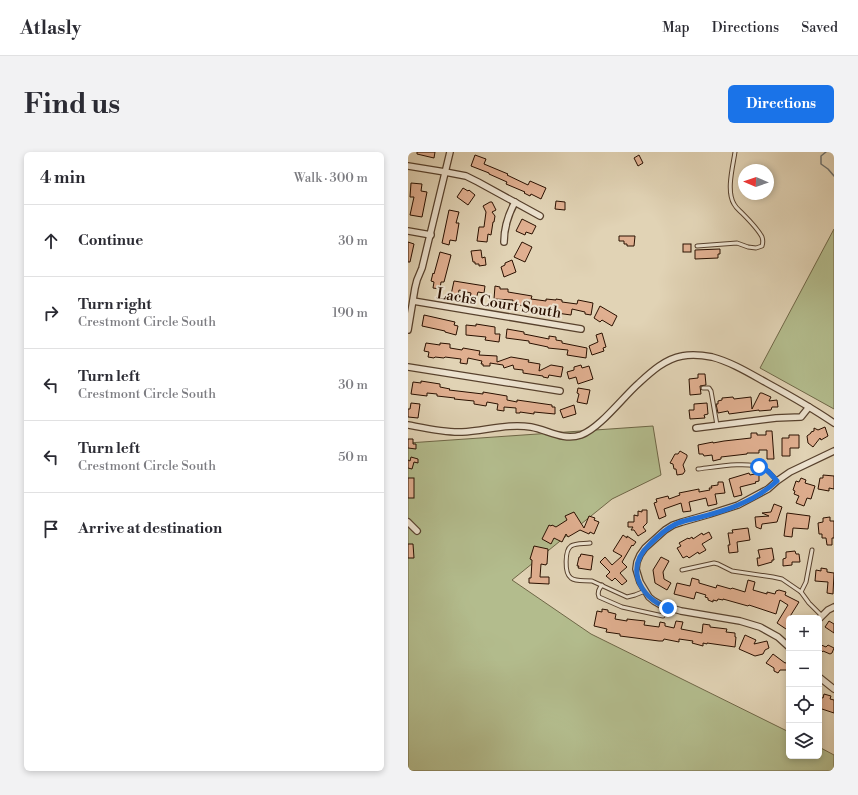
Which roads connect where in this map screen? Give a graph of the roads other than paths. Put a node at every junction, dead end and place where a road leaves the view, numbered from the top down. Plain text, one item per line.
1 (450, 152) edge
2 (735, 152) edge
3 (408, 166) edge
4 (445, 172) junction
5 (515, 202) junction
6 (540, 216) dead end
7 (408, 231) edge
8 (431, 235) junction
9 (504, 242) dead end
10 (697, 246) dead end
11 (413, 301) junction
12 (581, 329) dead end
13 (408, 330) edge
14 (408, 367) edge
15 (703, 388) dead end
16 (560, 391) dead end
17 (809, 408) junction
18 (834, 423) edge
19 (408, 425) edge
20 (717, 425) junction
21 (696, 428) dead end
22 (834, 451) edge
23 (698, 469) dead end
24 (777, 481) junction
25 (408, 522) edge
26 (417, 531) dead end
27 (590, 543) dead end
28 (812, 550) dead end
29 (682, 570) dead end
30 (602, 585) junction
31 (645, 591) junction
32 (801, 592) junction
33 (834, 607) edge
34 (818, 615) edge
35 (663, 616) dead end
36 (822, 616) edge
37 (786, 645) edge
38 (822, 679) edge
39 (834, 689) edge

1 - 4 street
2 - 10 lane
3 - 4 street
4 - 5 street
4 - 8 street
5 - 6 street
5 - 9 street
7 - 8 street
8 - 11 street
11 - 12 street, Lachs Court South
11 - 13 street
14 - 16 street
15 - 20 lane
17 - 18 street
17 - 19 street
17 - 20 street
20 - 21 street
22 - 24 street
23 - 24 lane
24 - 31 street
25 - 26 street
27 - 30 lane
28 - 32 lane
29 - 32 lane
30 - 31 lane
30 - 35 lane
31 - 37 street
32 - 34 lane
33 - 36 street
38 - 39 street

